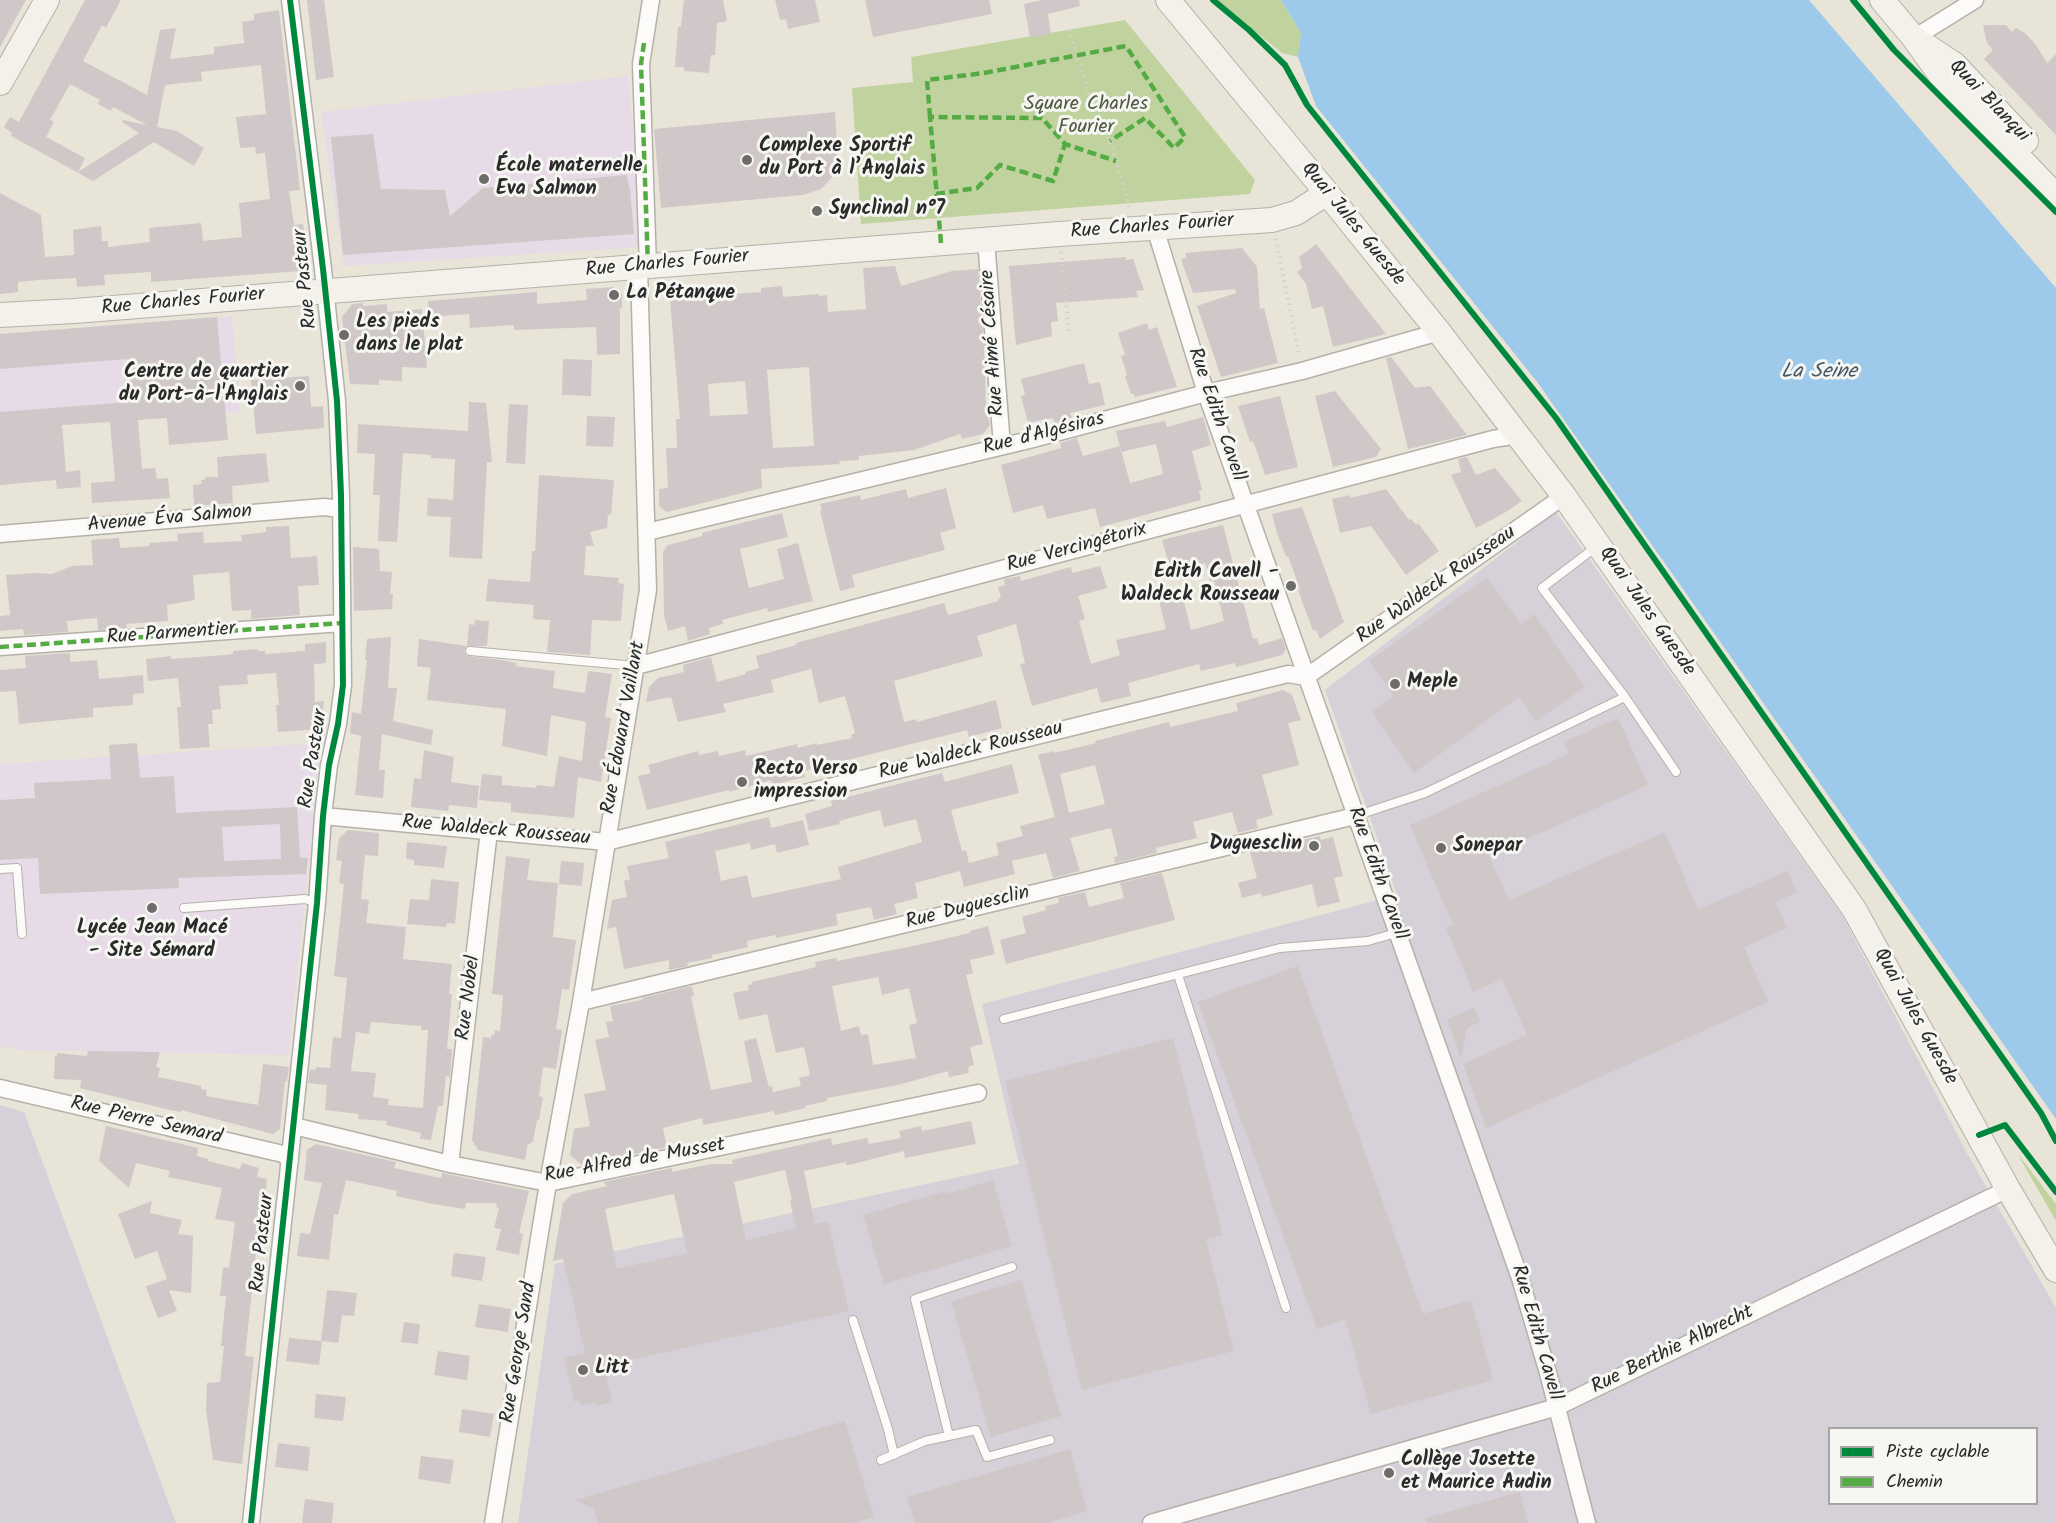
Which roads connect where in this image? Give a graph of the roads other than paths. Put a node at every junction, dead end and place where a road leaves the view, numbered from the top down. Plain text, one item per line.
1 (47, 0) edge
2 (290, 0) edge
3 (651, 0) edge
4 (1168, 0) edge
5 (1882, 0) edge
6 (1975, 0) edge
7 (1914, 38) junction
8 (0, 83) edge
9 (2056, 173) edge
10 (1327, 193) junction
11 (2056, 196) edge
12 (1146, 229) junction
13 (986, 240) junction
14 (643, 267) junction
15 (326, 291) junction
16 (0, 315) edge
17 (1439, 332) junction
18 (1206, 393) junction
19 (1518, 435) junction
20 (1002, 446) junction
21 (1564, 496) junction
22 (1246, 505) junction
23 (341, 509) junction
24 (646, 532) junction
25 (0, 534) edge
26 (1599, 545) junction
27 (342, 623) junction
28 (0, 647) edge
29 (471, 651) dead end
30 (636, 666) junction
31 (1306, 677) junction
32 (1625, 697) junction
33 (1676, 772) dead end
34 (323, 816) junction
35 (1355, 816) junction
36 (489, 831) junction
37 (606, 842) junction
38 (0, 869) edge
39 (317, 903) junction
40 (184, 908) dead end
41 (22, 933) dead end
42 (1396, 933) junction
43 (1178, 975) junction
44 (581, 1002) junction
45 (1004, 1019) dead end
46 (0, 1088) edge
47 (978, 1093) dead end
48 (294, 1126) junction
49 (290, 1160) junction
50 (450, 1164) junction
51 (548, 1183) junction
52 (2008, 1189) junction
53 (1012, 1267) dead end
54 (2056, 1270) edge
55 (1287, 1308) dead end
56 (853, 1320) dead end
57 (1557, 1407) junction
58 (949, 1436) junction
59 (1050, 1440) dead end
60 (894, 1455) junction
61 (881, 1460) dead end
62 (251, 1523) edge
63 (493, 1523) edge
64 (1151, 1523) edge
65 (1587, 1523) edge

1 - 8 main road
2 - 15 street, Rue Pasteur
3 - 14 street, Rue Édouard Vaillant
4 - 10 main road, Quai Jules Guesde
5 - 7 main road, Quai Blanqui
6 - 7 street
7 - 9 main road, Quai Blanqui
7 - 11 main road, Quai Blanqui
10 - 12 main road, Rue Charles Fourier
10 - 17 main road, Quai Jules Guesde
12 - 13 main road, Rue Charles Fourier
12 - 18 street, Rue Edith Cavell
13 - 14 main road, Rue Charles Fourier
13 - 20 street, Rue Aimé Césaire
14 - 15 main road, Rue Charles Fourier
14 - 24 street, Rue Édouard Vaillant
15 - 16 main road, Rue Charles Fourier
15 - 23 street, Rue Pasteur
17 - 18 street, Rue d'Algésiras
17 - 19 main road, Quai Jules Guesde
18 - 20 street, Rue d'Algésiras
18 - 22 street, Rue Edith Cavell
19 - 21 main road, Quai Jules Guesde
19 - 22 street, Rue Vercingétorix
20 - 24 street, Rue d'Algésiras
21 - 26 main road, Quai Jules Guesde
21 - 31 street, Rue Waldeck Rousseau
22 - 30 street, Rue Vercingétorix
22 - 31 street, Rue Edith Cavell
23 - 25 street, Avenue Éva Salmon
23 - 27 street, Rue Pasteur
24 - 30 street, Rue Édouard Vaillant
26 - 32 lane
26 - 52 main road, Quai Jules Guesde
27 - 28 street, Rue Parmentier
27 - 34 street, Rue Pasteur
29 - 30 lane
30 - 37 street, Rue Édouard Vaillant
31 - 35 street, Rue Edith Cavell
31 - 37 street, Rue Waldeck Rousseau
32 - 33 lane
32 - 35 lane
34 - 36 street, Rue Waldeck Rousseau
34 - 39 street, Rue Pasteur
35 - 42 street, Rue Edith Cavell
35 - 44 street, Rue Duguesclin
36 - 37 street, Rue Waldeck Rousseau
36 - 50 street, Rue Nobel
37 - 44 street, Rue Édouard Vaillant
38 - 41 lane
39 - 40 lane
39 - 48 street, Rue Pasteur
42 - 43 lane
42 - 57 street, Rue Edith Cavell
43 - 45 lane
43 - 55 lane
44 - 51 street, Rue Édouard Vaillant
46 - 49 street, Rue Pierre Semard
47 - 51 street, Rue Alfred de Musset
48 - 49 street, Rue Pasteur
48 - 50 street, Rue Alfred de Musset
49 - 62 street, Rue Pasteur
50 - 51 street, Rue Alfred de Musset
51 - 63 street, Rue George Sand
52 - 54 main road, Quai Jules Guesde
52 - 57 street, Rue Berthie Albrecht
53 - 58 lane
56 - 60 lane
57 - 64 street, Rue Berthie Albrecht
57 - 65 street, Rue Edith Cavell
58 - 59 lane
58 - 60 lane
60 - 61 lane

